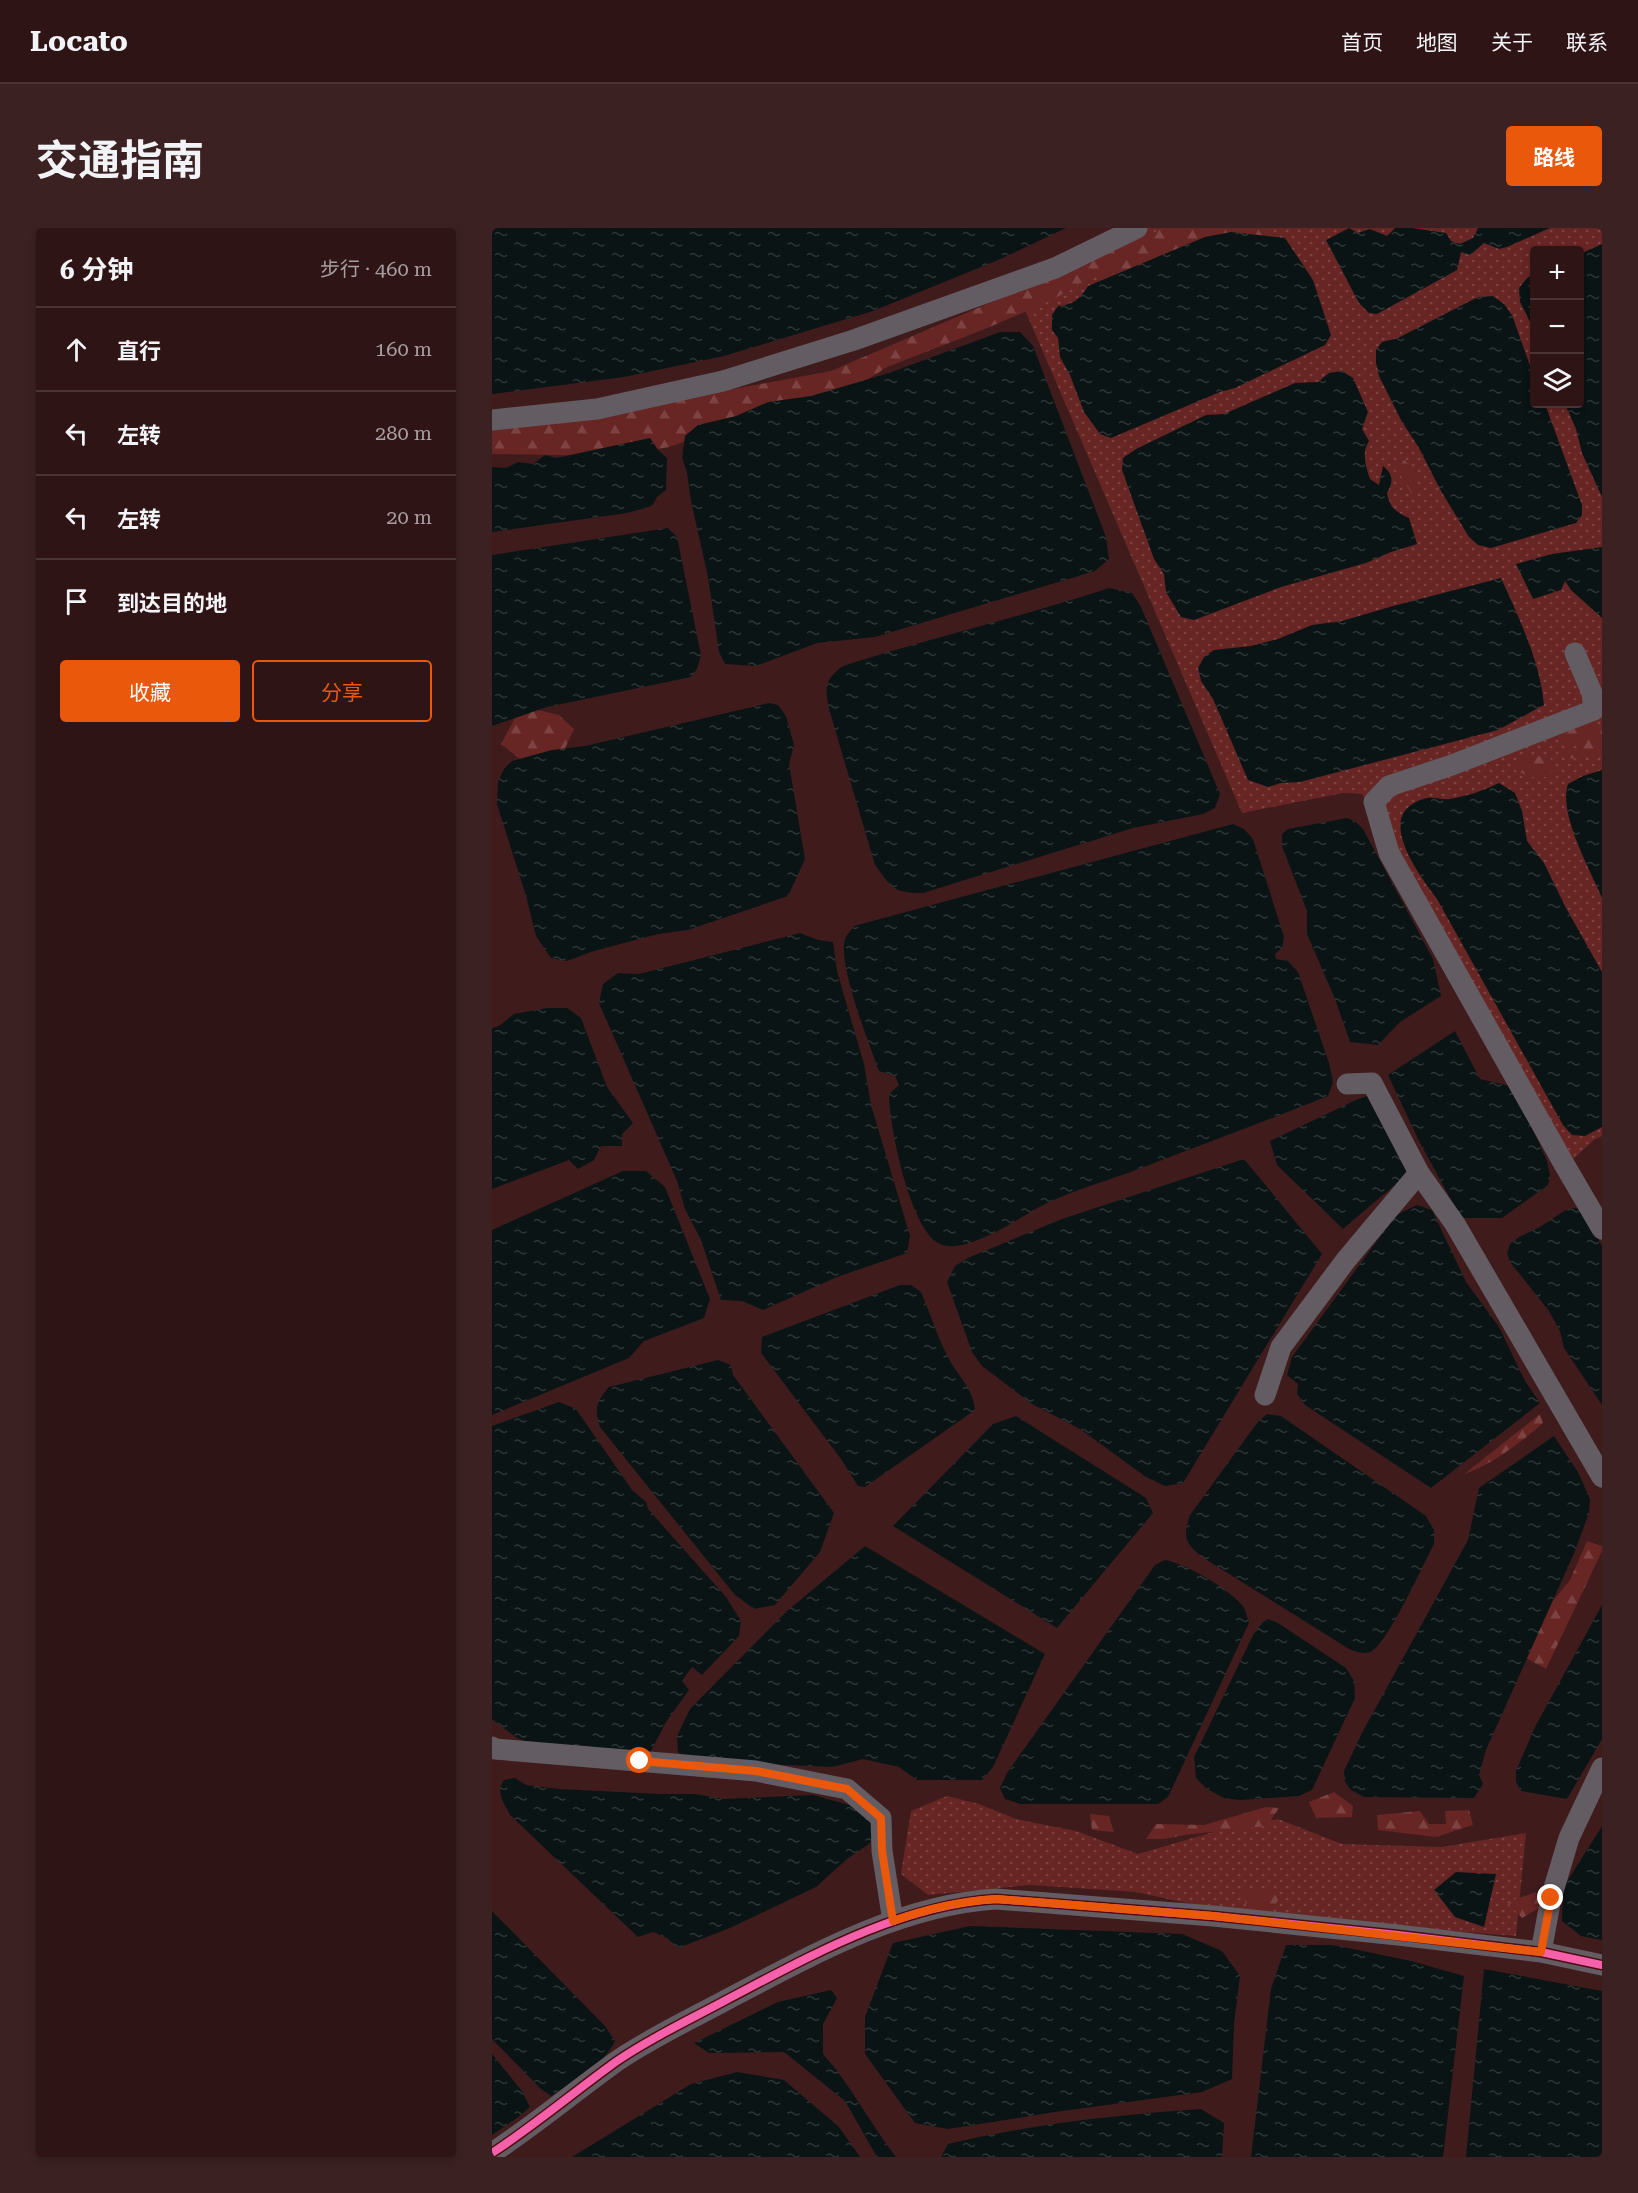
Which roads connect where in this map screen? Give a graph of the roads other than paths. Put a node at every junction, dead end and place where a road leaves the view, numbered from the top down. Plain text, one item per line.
1 (1137, 228) edge
2 (492, 420) edge
3 (1575, 653) dead end
4 (1347, 1084) dead end
5 (1419, 1173) junction
6 (1602, 1228) edge
7 (1265, 1395) dead end
8 (1602, 1478) edge
9 (492, 1747) edge
10 (1602, 1768) edge
11 (893, 1921) junction
12 (1541, 1952) junction
13 (1602, 1965) edge
14 (492, 2153) edge

1 - 2 street
3 - 6 street
4 - 5 street
5 - 7 street
5 - 8 street
9 - 11 street
10 - 12 street
11 - 12 street
11 - 14 street
12 - 13 street

